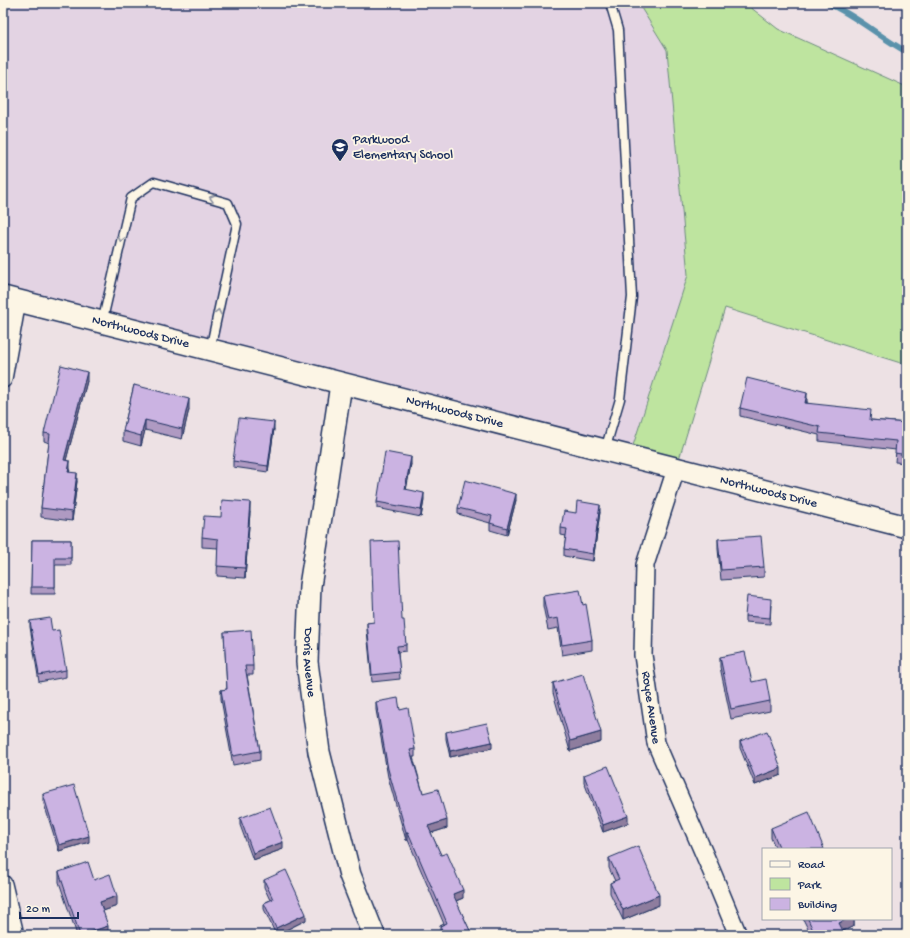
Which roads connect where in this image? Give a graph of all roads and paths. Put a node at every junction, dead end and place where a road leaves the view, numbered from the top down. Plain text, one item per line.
1 (610, 3) edge
2 (10, 299) edge
3 (102, 323) junction
4 (210, 350) junction
5 (3, 379) edge
6 (340, 384) junction
7 (604, 451) junction
8 (676, 469) junction
9 (907, 528) edge
10 (3, 884) edge
11 (15, 935) edge
12 (374, 935) edge
13 (738, 935) edge

1 - 7 lane
2 - 3 street, Northwoods Drive
2 - 5 street
3 - 4 street, Northwoods Drive
4 -> 3 lane
4 - 6 street, Northwoods Drive
6 - 7 street, Northwoods Drive
6 - 12 street, Doris Avenue
7 - 8 street, Northwoods Drive
8 - 9 street, Northwoods Drive
8 - 13 street, Royce Avenue
10 - 11 street

